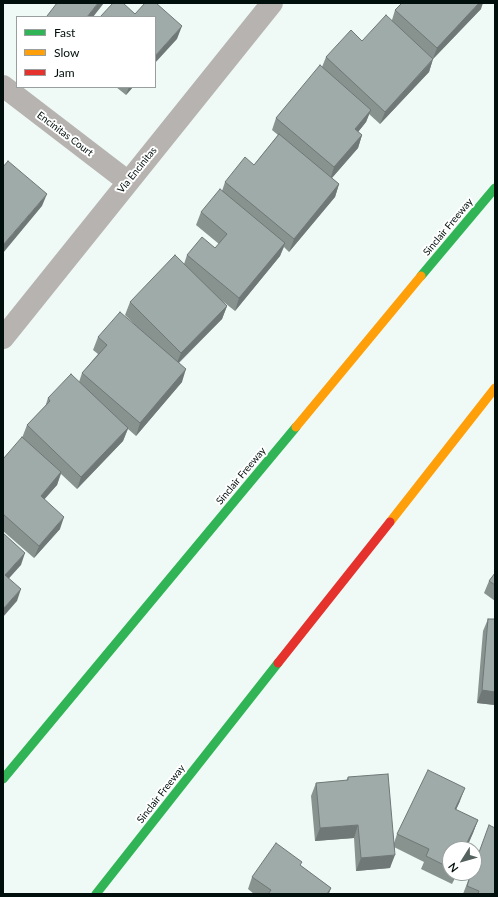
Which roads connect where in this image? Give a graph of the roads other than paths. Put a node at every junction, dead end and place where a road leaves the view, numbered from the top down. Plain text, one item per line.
1 (272, 3) edge
2 (3, 86) edge
3 (127, 181) junction
4 (495, 188) edge
5 (3, 338) edge
6 (495, 388) edge
7 (3, 779) edge
8 (96, 894) edge

1 - 3 street, Via Encinitas
2 - 3 street, Encinitas Court
3 - 5 street, Via Encinitas
4 - 7 highway, Sinclair Freeway
6 - 8 highway, Sinclair Freeway

